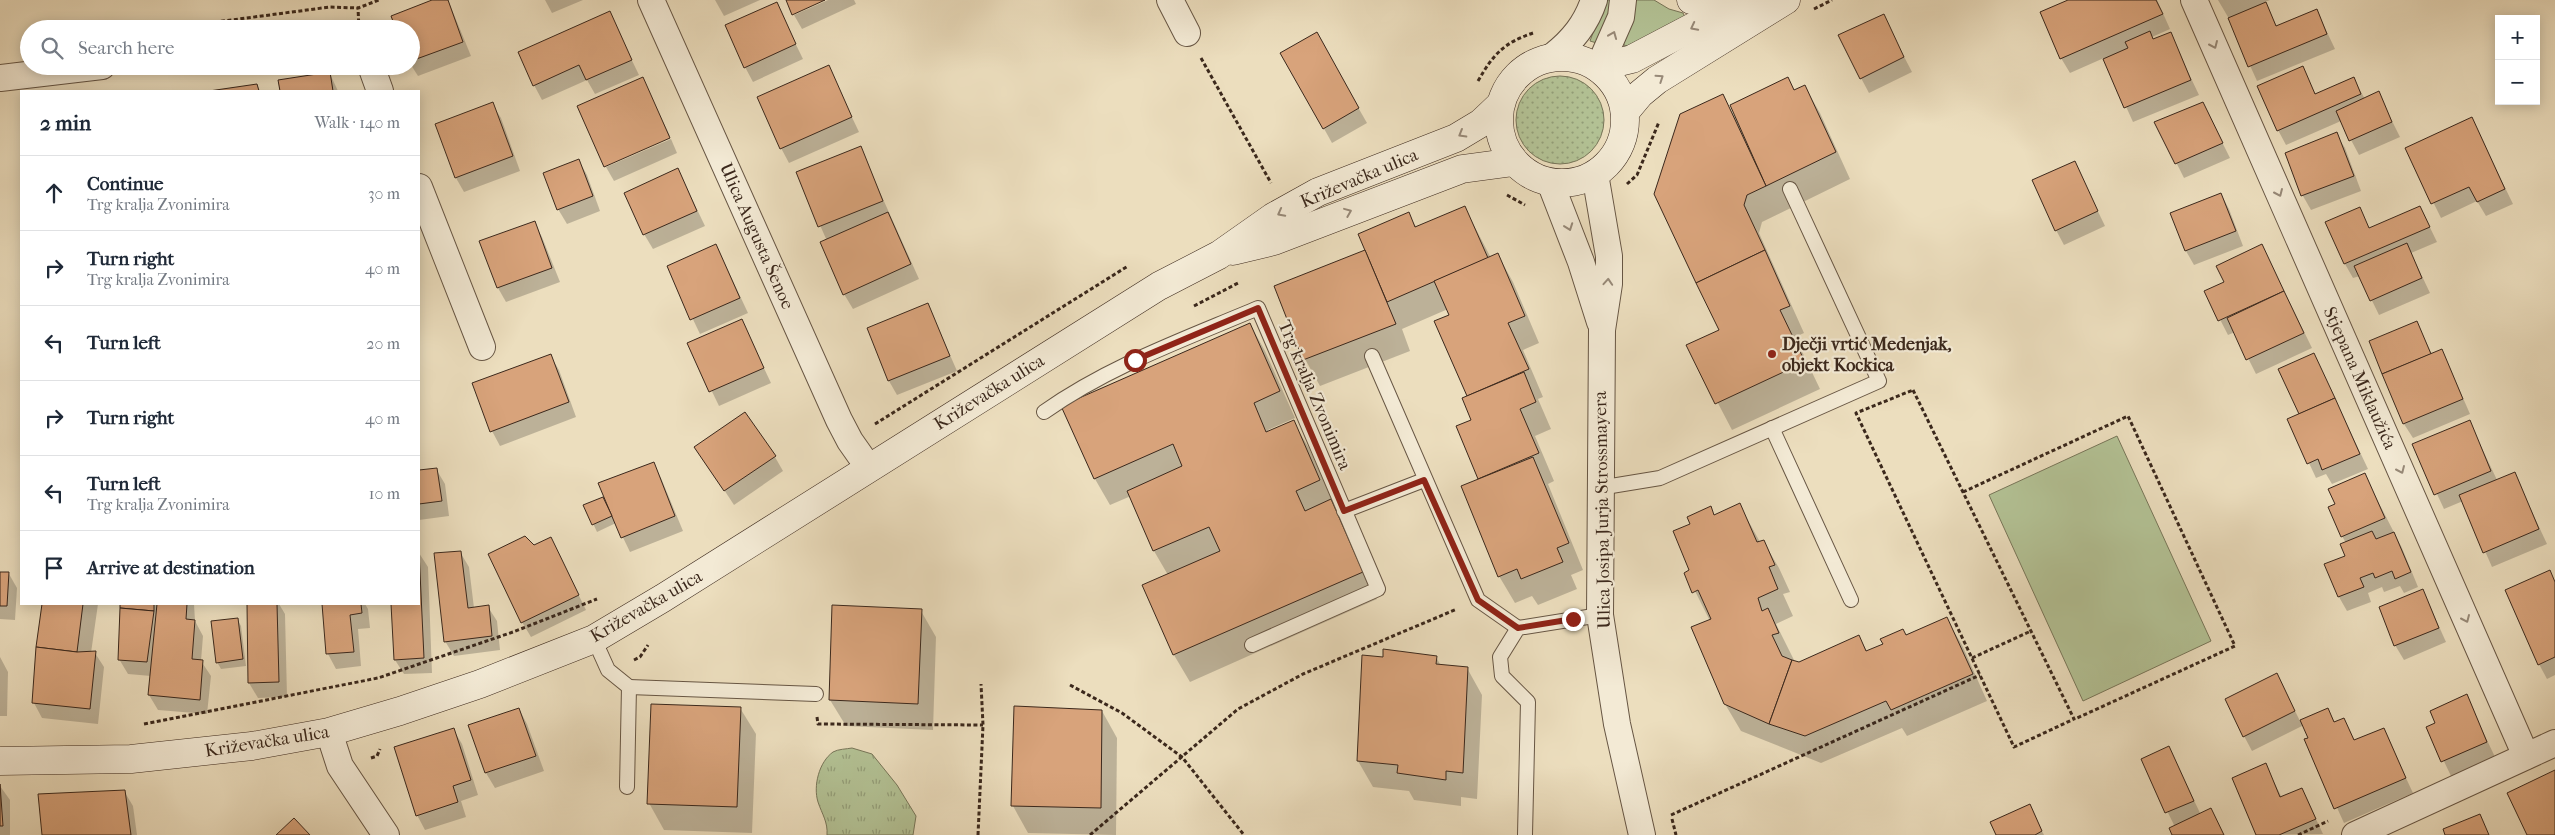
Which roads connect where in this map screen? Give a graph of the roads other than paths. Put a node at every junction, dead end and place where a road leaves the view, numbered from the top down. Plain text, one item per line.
1 (651, 0) edge
2 (1170, 0) edge
3 (1594, 0) edge
4 (1623, 0) edge
5 (1691, 0) edge
6 (1736, 0) edge
7 (1754, 0) edge
8 (2194, 0) edge
9 (1796, 7) edge
10 (1188, 33) road end
11 (1553, 56) junction
12 (1598, 68) junction
13 (26, 75) edge
14 (374, 75) edge
15 (0, 78) edge
16 (380, 90) edge
17 (1500, 105) junction
18 (1626, 112) junction
19 (1514, 162) junction
20 (1595, 174) junction
21 (1550, 182) junction
22 (1790, 188) dead end
23 (420, 190) edge
24 (1219, 255) junction
25 (1602, 330) junction
26 (482, 346) dead end
27 (1372, 356) dead end
28 (1044, 412) dead end
29 (1772, 428) junction
30 (869, 468) junction
31 (1424, 480) junction
32 (1600, 488) junction
33 (1344, 511) junction
34 (1851, 600) dead end
35 (1600, 615) junction
36 (1518, 628) junction
37 (594, 639) junction
38 (1252, 645) dead end
39 (628, 687) junction
40 (816, 694) road end
41 (329, 732) junction
42 (2555, 743) edge
43 (2526, 756) junction
44 (0, 761) edge
45 (627, 787) dead end
46 (386, 835) edge
47 (1525, 835) edge
48 (1642, 835) edge
49 (2355, 835) edge

1 - 30 street, Ulica Augusta Šenoe
2 - 10 street
3 - 11 street
12 -> 4 street
5 - 6 main road
7 -> 12 main road
8 -> 43 street, Stjepana Miklaužića
18 -> 9 main road
11 - 12 main road
11 - 17 main road
12 - 18 main road
13 - 15 street
14 - 16 street
17 - 19 main road
17 -> 24 main road, Križevačka ulica
18 - 20 main road
19 - 21 main road
24 -> 19 main road, Križevačka ulica
20 - 21 main road
25 -> 20 street, Ulica Josipa Jurja Strossmayera
21 -> 25 street, Ulica Josipa Jurja Strossmayera
22 - 29 lane
23 - 26 street
24 - 30 main road, Križevačka ulica
25 - 32 street, Ulica Josipa Jurja Strossmayera
27 - 31 lane
28 - 33 lane, Trg kralja Zvonimira
29 - 32 lane
29 - 34 lane
30 - 37 main road, Križevačka ulica
31 - 33 lane
31 - 36 lane
32 - 35 street, Ulica Josipa Jurja Strossmayera
33 - 38 lane, Trg kralja Zvonimira
35 - 36 lane
35 - 48 street, Ulica Josipa Jurja Strossmayera
36 - 47 lane
37 - 39 lane
37 - 41 main road, Križevačka ulica
39 - 40 lane
39 - 45 lane
41 - 44 main road, Križevačka ulica
41 - 46 street
42 - 43 street
43 - 49 street

